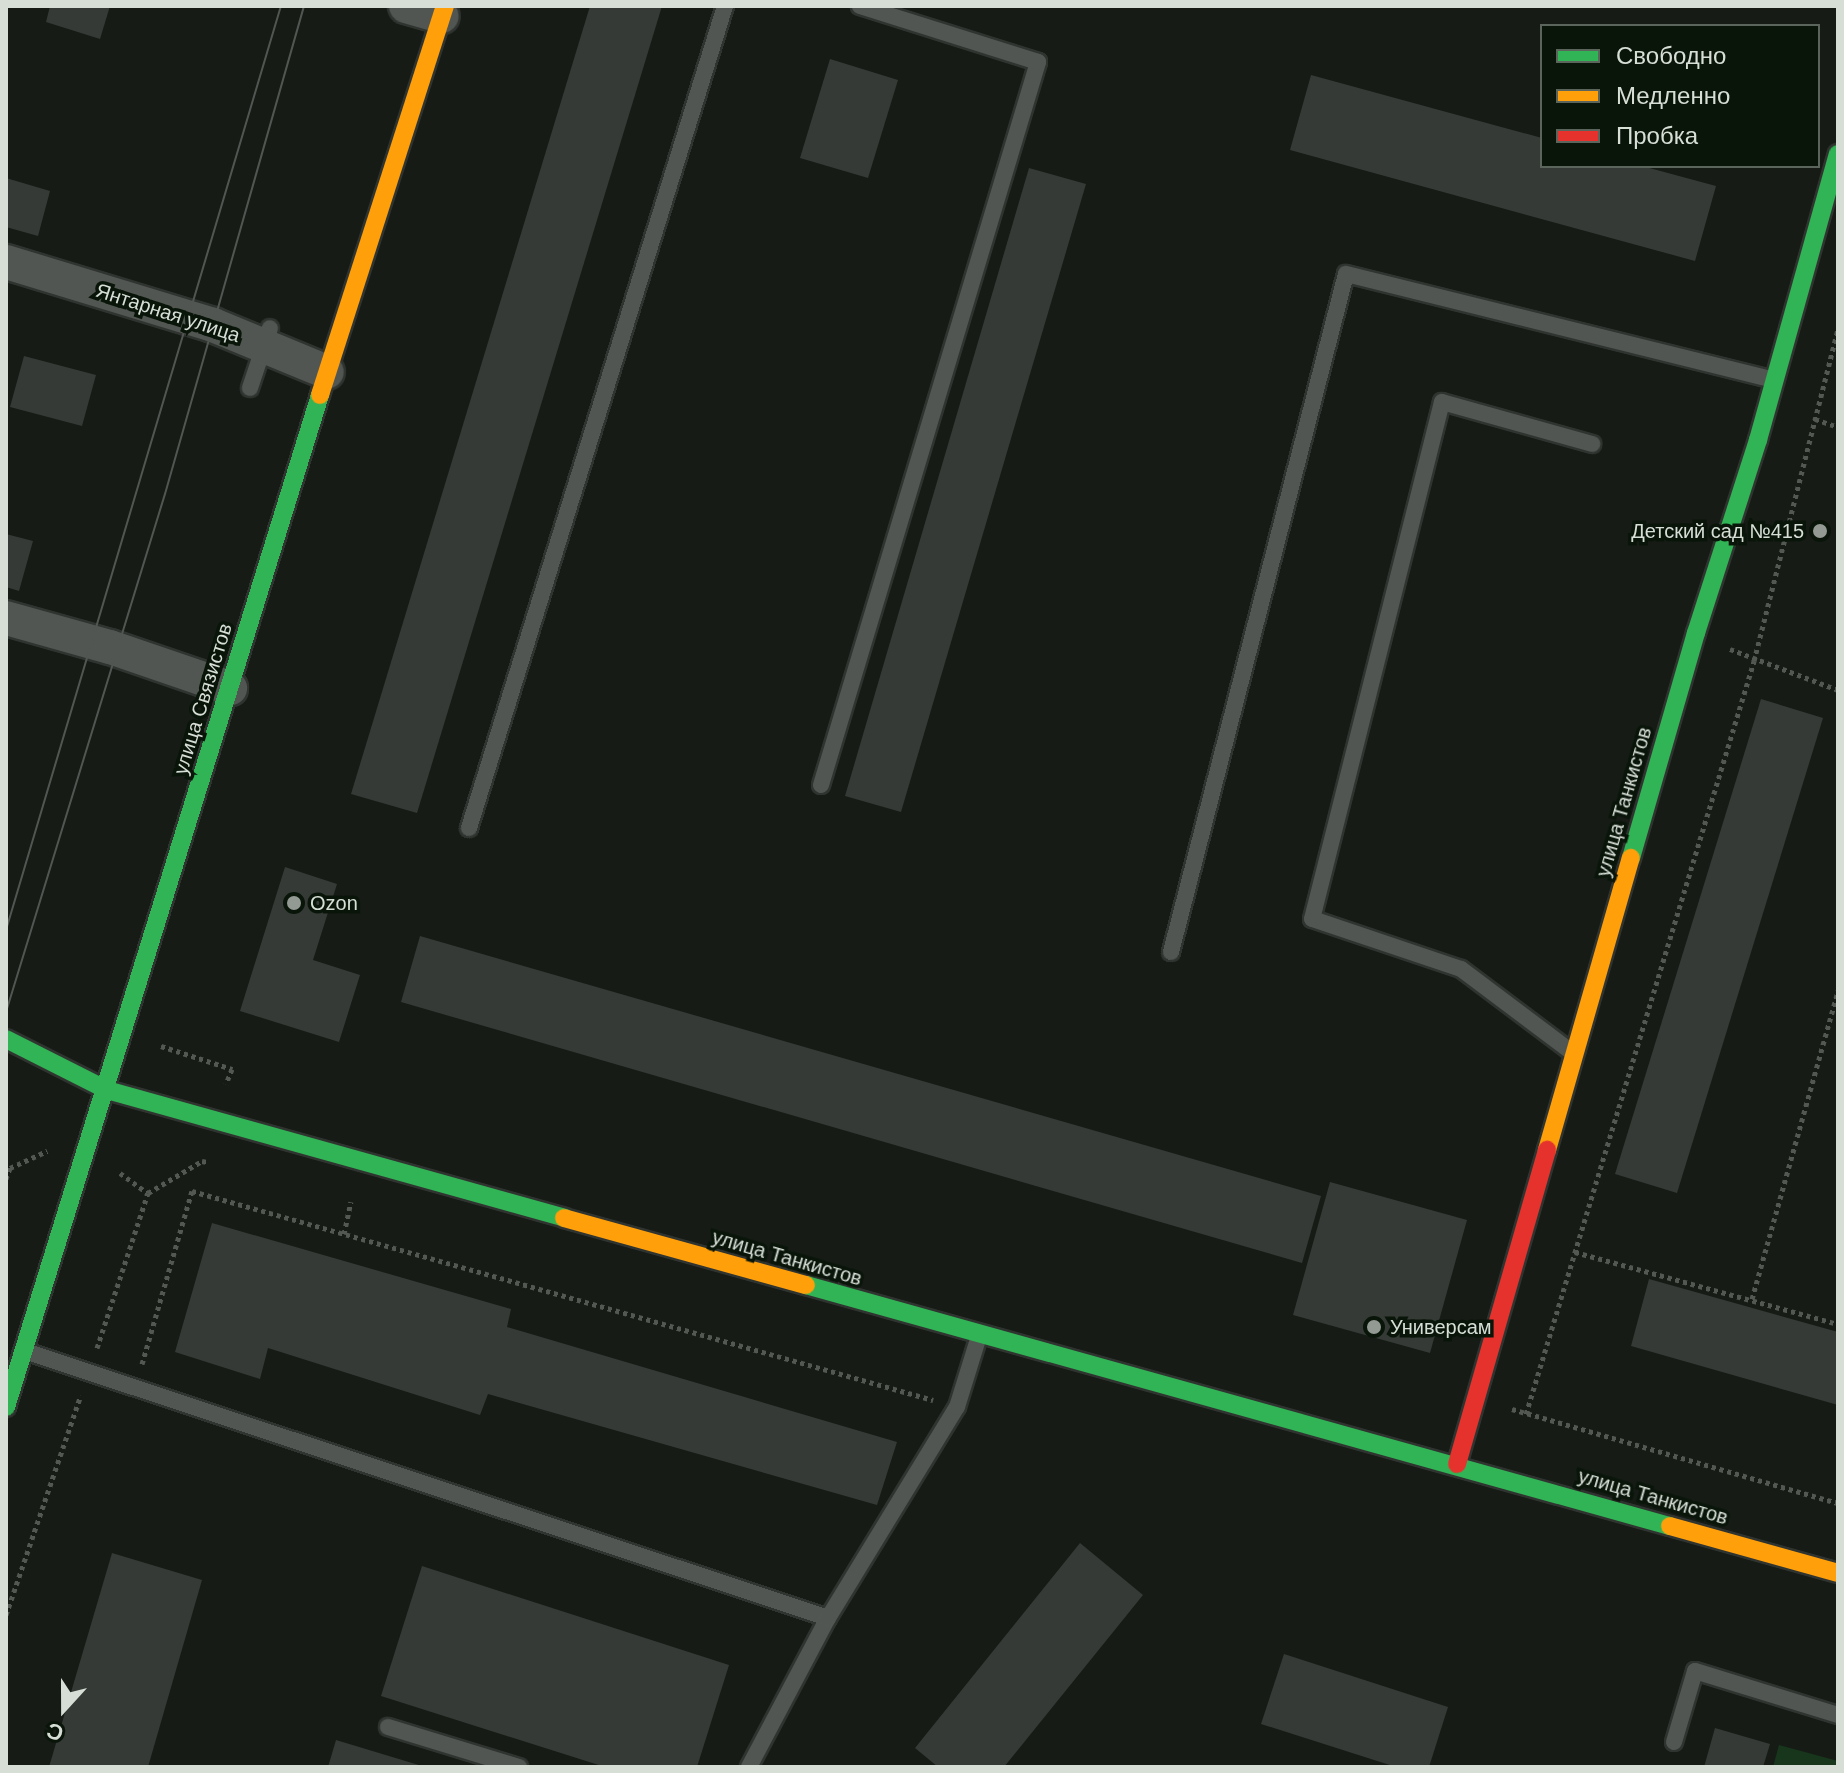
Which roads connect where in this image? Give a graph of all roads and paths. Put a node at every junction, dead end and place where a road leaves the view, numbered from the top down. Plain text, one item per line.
1 (406, 6) edge
2 (725, 6) edge
3 (860, 6) edge
4 (444, 11) edge
5 (1838, 154) edge
6 (6, 262) edge
7 (1838, 328) edge
8 (267, 337) junction
9 (327, 372) junction
10 (1775, 380) junction
11 (250, 388) dead end
12 (1815, 419) junction
13 (1838, 427) edge
14 (1592, 444) dead end
15 (6, 618) edge
16 (1696, 633) junction
17 (1754, 661) junction
18 (230, 688) junction
19 (1838, 690) edge
20 (821, 785) dead end
21 (469, 828) dead end
22 (1171, 952) dead end
23 (1838, 990) edge
24 (6, 1039) edge
25 (1575, 1054) junction
26 (107, 1090) junction
27 (217, 1165) dead end
28 (338, 1198) dead end
29 (344, 1234) junction
30 (1575, 1252) junction
31 (1752, 1299) junction
32 (1838, 1324) edge
33 (979, 1335) junction
34 (15, 1349) edge
35 (89, 1373) junction
36 (135, 1389) junction
37 (1475, 1398) junction
38 (6, 1407) edge
39 (957, 1407) junction
40 (1526, 1414) junction
41 (1457, 1464) junction
42 (1838, 1503) edge
43 (1838, 1573) edge
44 (6, 1615) edge
45 (828, 1618) junction
46 (1838, 1715) edge
47 (388, 1727) dead end
48 (1674, 1742) dead end
49 (519, 1767) edge
50 (749, 1767) edge

1 - 4 street
2 - 21 lane
3 - 20 lane
4 - 9 street, улица Связистов
5 - 10 street, улица Танкистов
6 - 8 street, Янтарная улица
7 - 12 path
8 - 9 street, Янтарная улица
8 - 11 lane
9 - 18 street, улица Связистов
10 - 16 street, улица Танкистов
10 - 22 lane
12 - 13 path
12 - 17 path
14 - 25 lane
15 - 18 street
16 - 17 path
16 - 25 street, улица Танкистов
17 - 19 path
17 - 30 path
18 - 26 street, улица Связистов
23 - 31 path
24 - 26 street, улица Танкистов
25 - 37 street, улица Танкистов
26 - 33 street, улица Танкистов
26 - 34 street, улица Связистов
27 - 35 path
28 - 29 path
29 - 36 path
29 - 39 path
30 - 31 path
30 - 40 path
31 - 32 path
33 - 39 lane
33 - 41 street, улица Танкистов
34 - 35 lane
34 - 38 street, улица Связистов
35 - 36 lane
35 - 44 path
36 - 45 lane
37 - 40 path
37 - 41 street, улица Танкистов
39 - 45 lane
40 - 42 path
41 - 43 street, улица Танкистов
45 - 50 lane
46 - 48 lane
47 - 49 lane

